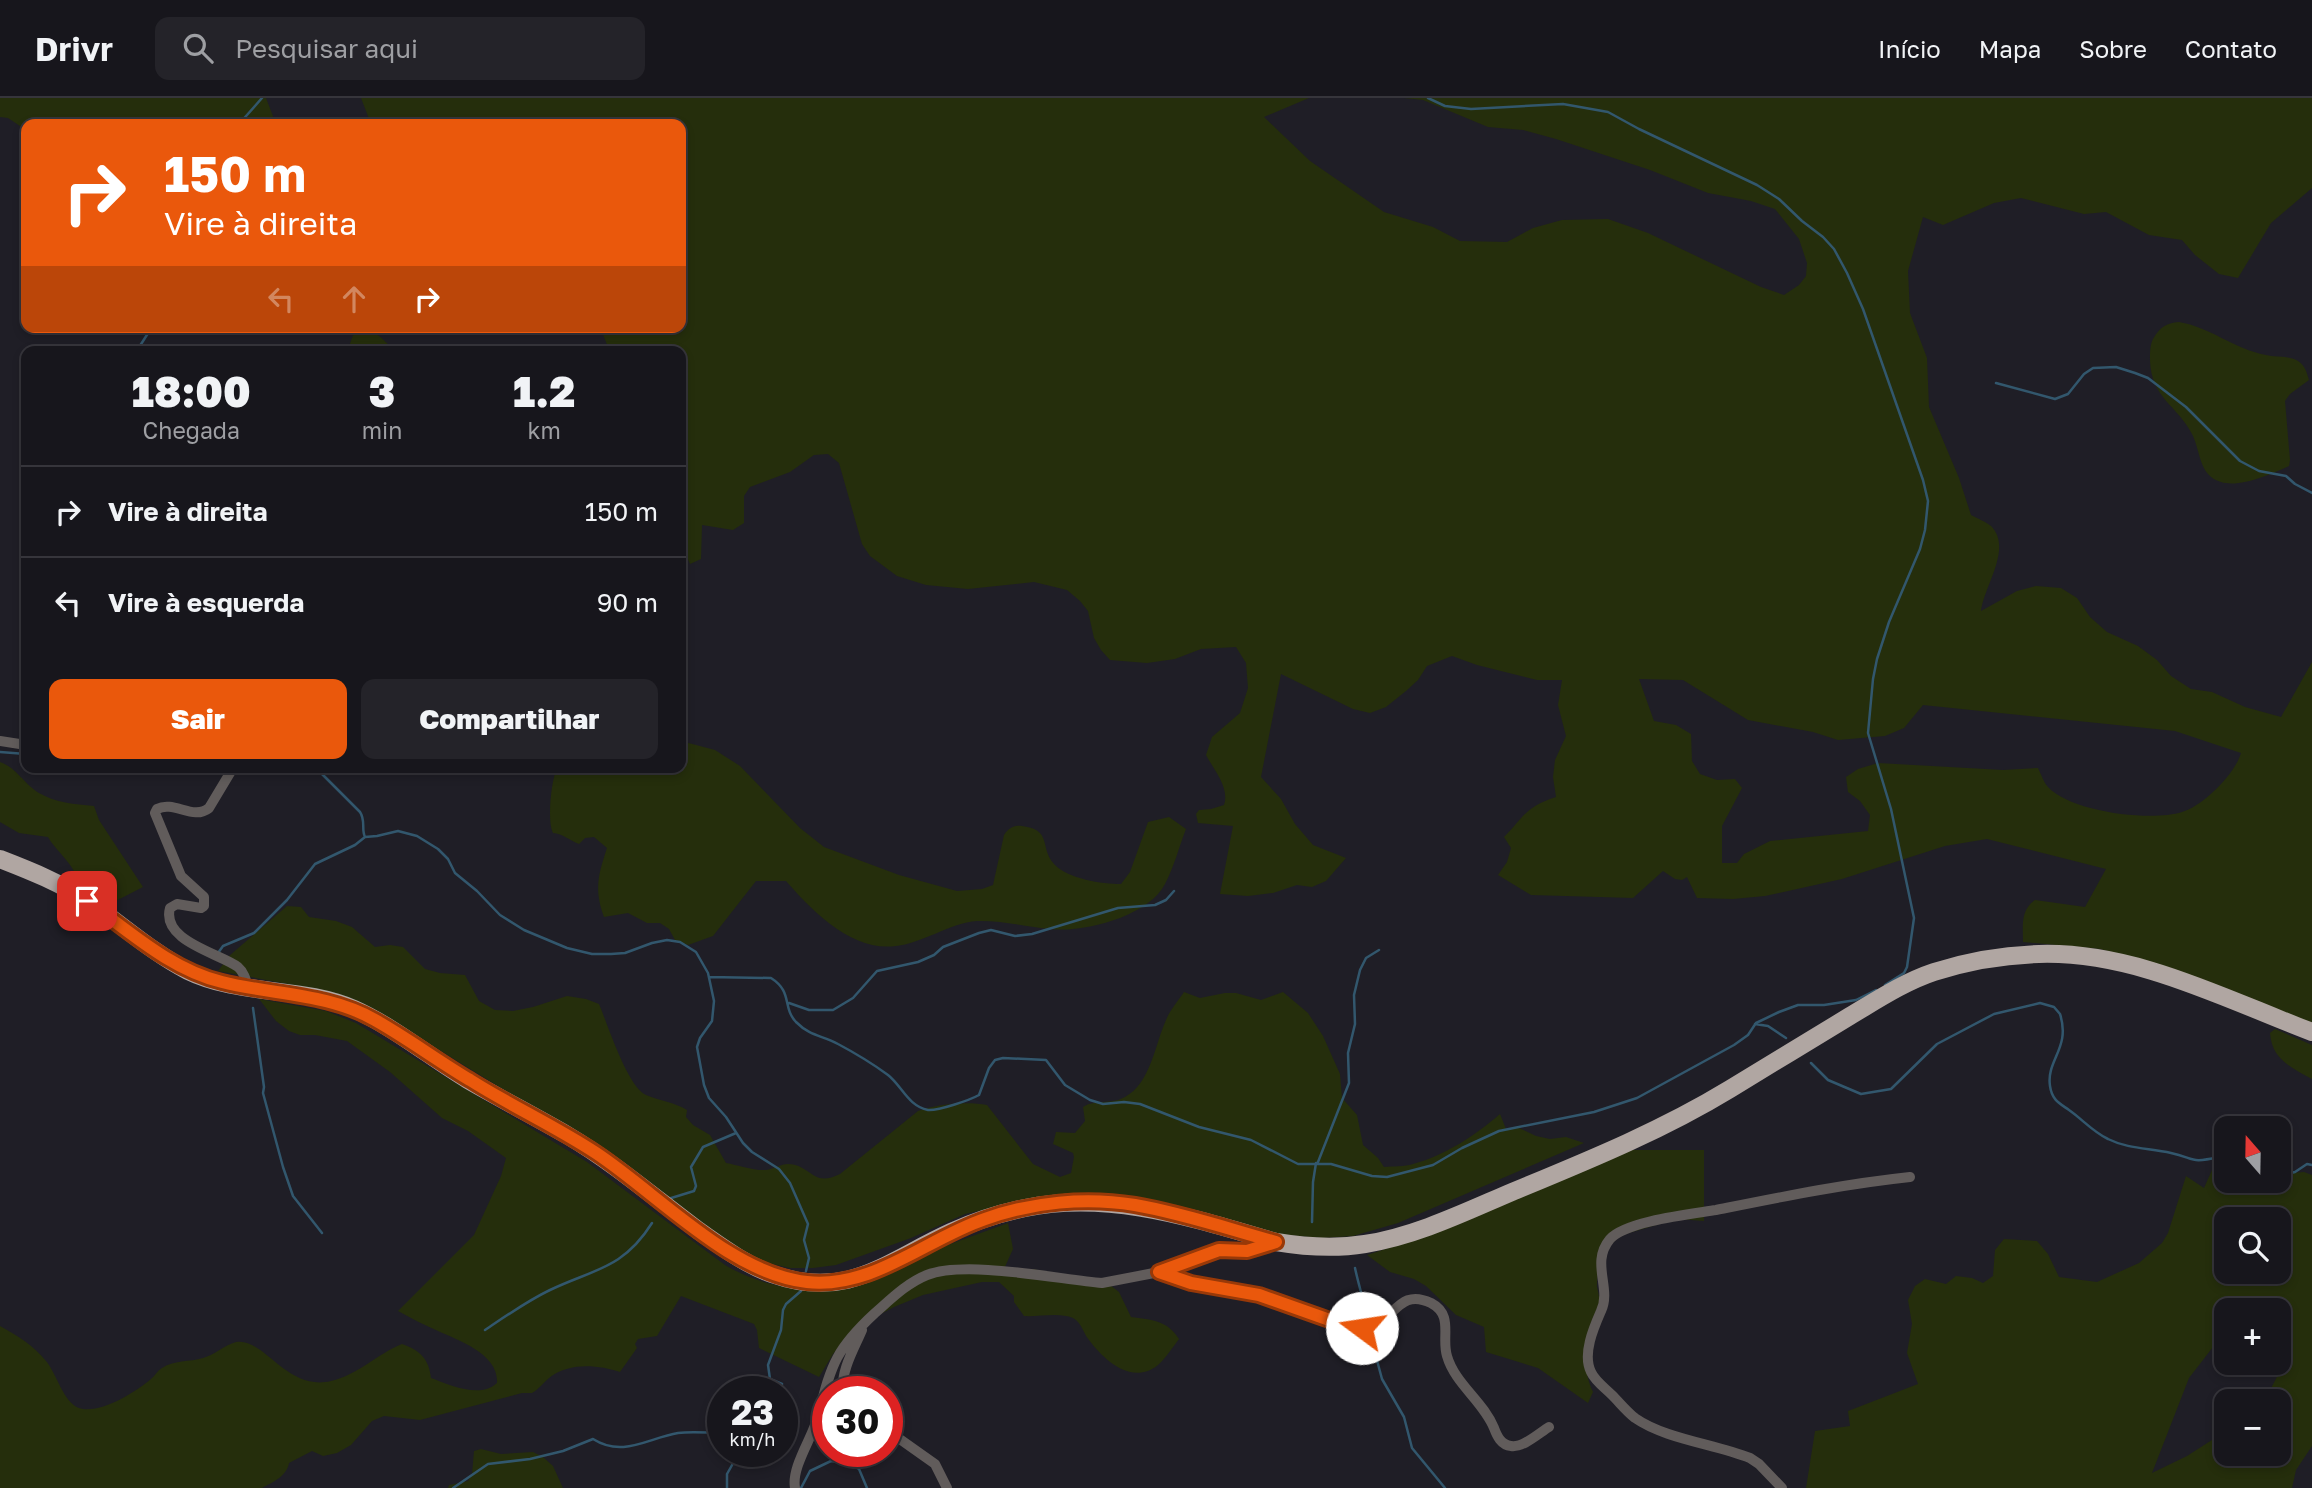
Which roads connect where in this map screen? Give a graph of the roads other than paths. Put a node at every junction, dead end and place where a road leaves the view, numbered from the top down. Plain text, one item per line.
1 (0, 741) edge
2 (21, 744) edge
3 (230, 773) edge
4 (0, 859) edge
5 (248, 987) junction
6 (2312, 1032) edge
7 (1910, 1177) dead end
8 (1276, 1242) junction
9 (1159, 1272) junction
10 (865, 1323) junction
11 (844, 1376) edge
12 (1549, 1427) dead end
13 (903, 1443) edge
14 (795, 1488) edge
15 (947, 1488) edge
16 (1782, 1488) edge

1 - 2 street
3 - 5 street
4 - 5 highway
5 - 8 highway
6 - 8 highway
7 - 16 street
8 - 9 street
9 - 10 street
9 - 12 street
10 - 11 street
10 - 14 street
13 - 15 street

